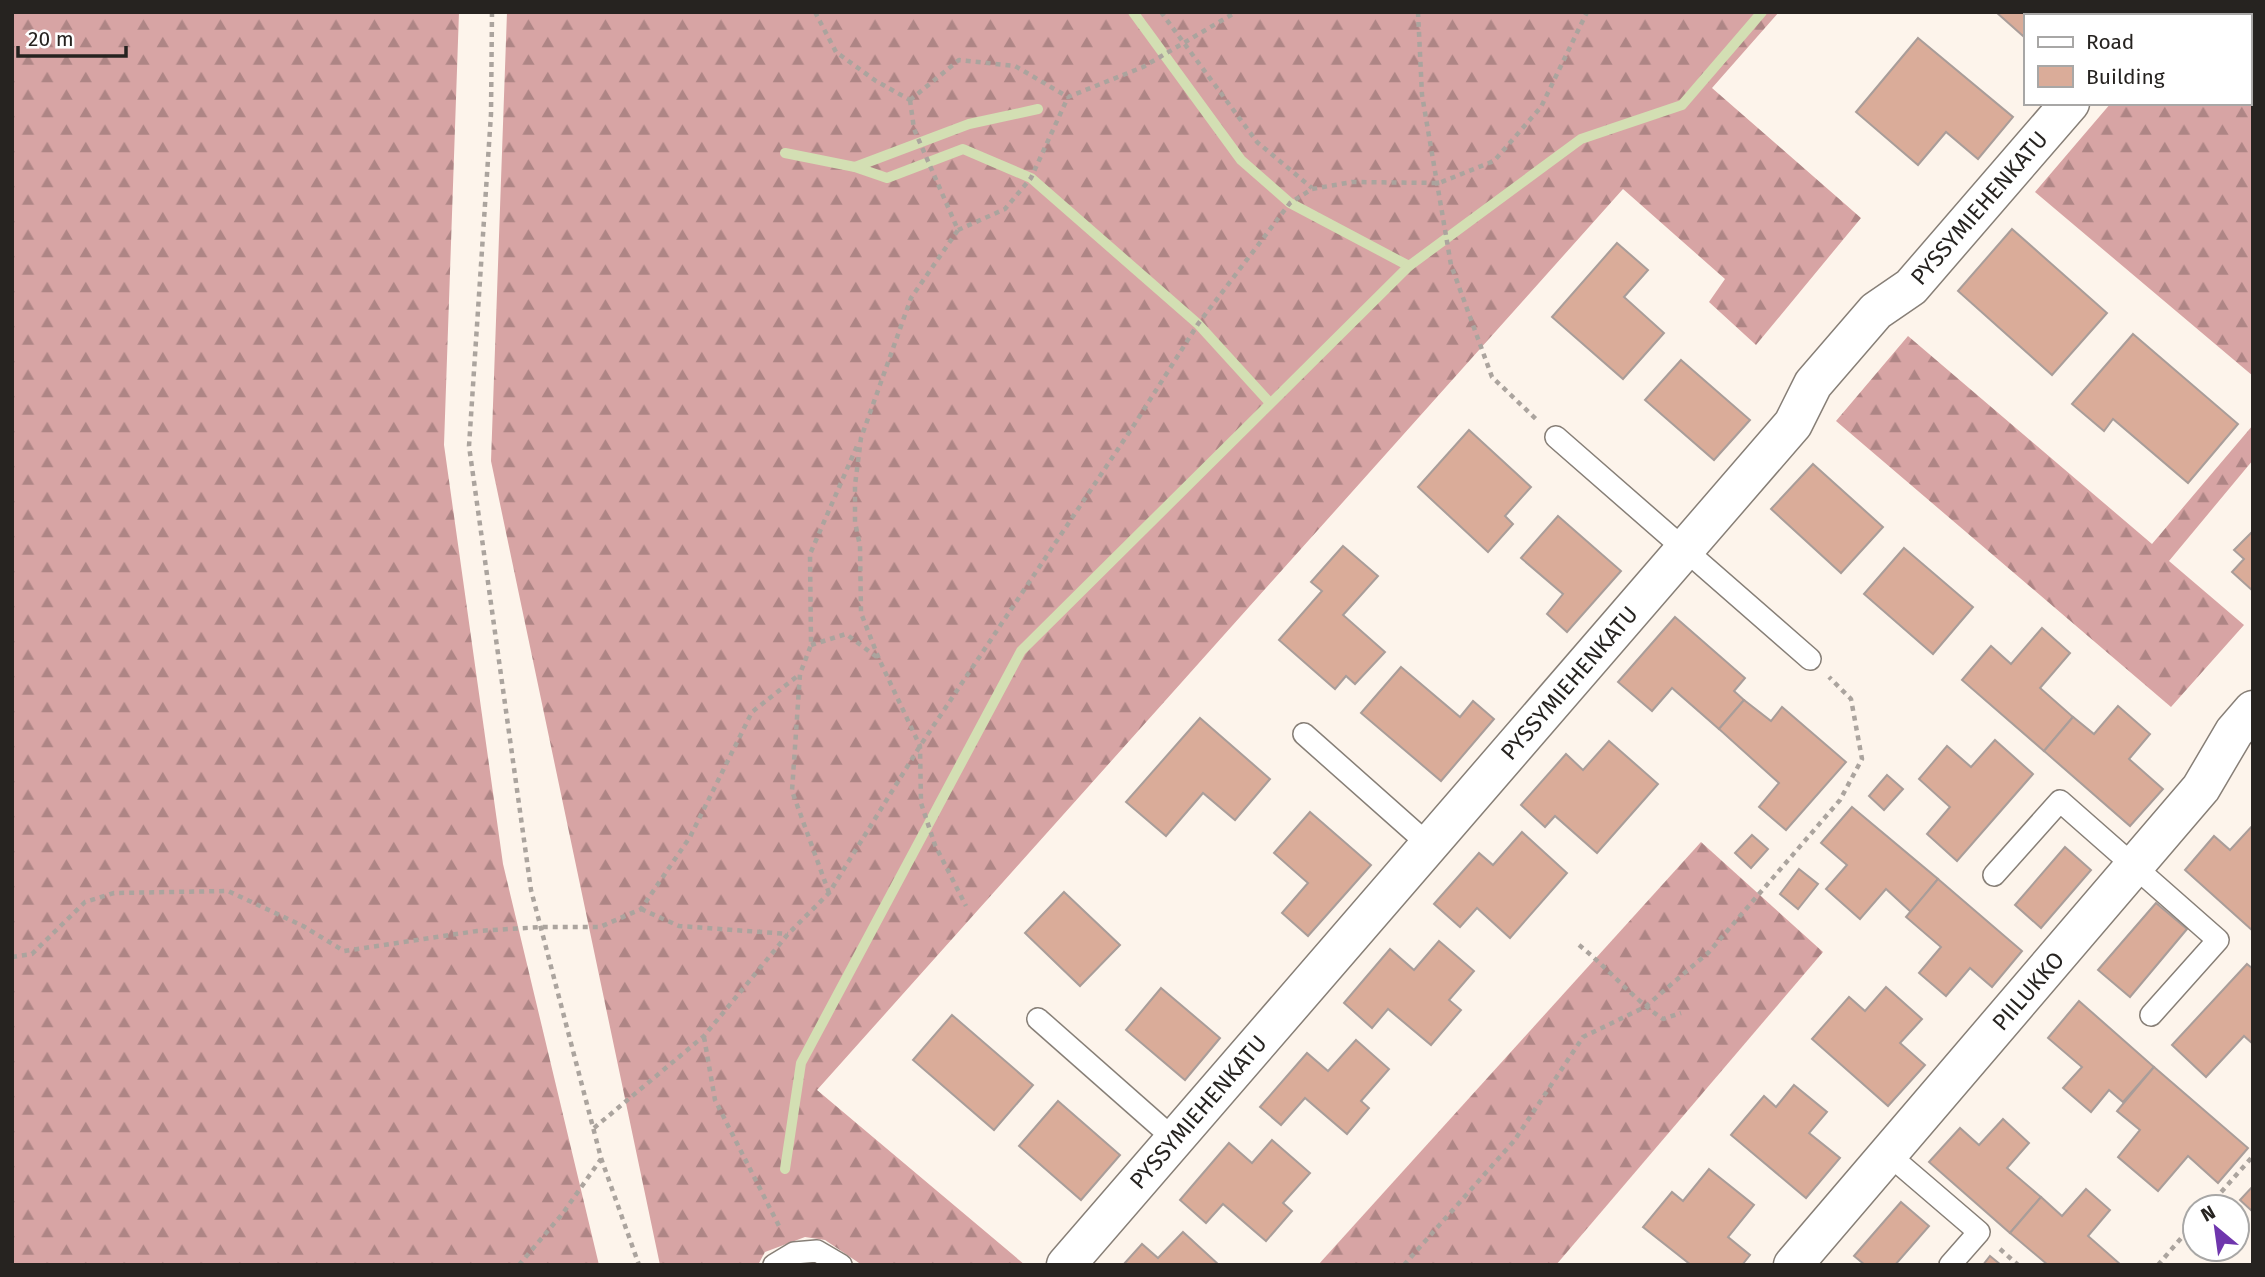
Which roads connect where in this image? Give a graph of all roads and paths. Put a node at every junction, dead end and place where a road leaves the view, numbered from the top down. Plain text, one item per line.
1 (492, 12) edge
2 (815, 12) edge
3 (1161, 12) edge
4 (1236, 12) edge
5 (1418, 12) edge
6 (1587, 12) edge
7 (1184, 42) junction
8 (1068, 97) junction
9 (910, 100) junction
10 (2068, 105) edge
11 (1438, 183) junction
12 (1312, 189) junction
13 (958, 230) junction
14 (1556, 437) joint
15 (861, 438) junction
16 (1686, 549) junction
17 (811, 645) junction
18 (879, 659) junction
19 (1810, 659) joint
20 (800, 674) junction
21 (2253, 710) edge
22 (1304, 734) dead end
23 (920, 746) junction
24 (1429, 845) junction
25 (2135, 866) junction
26 (1994, 875) dead end
27 (828, 892) junction
28 (966, 906) dead end
29 (641, 909) junction
30 (542, 927) junction
31 (788, 934) junction
32 (1579, 945) dead end
33 (12, 957) edge
34 (1646, 1007) junction
35 (1681, 1013) dead end
36 (2151, 1016) dead end
37 (1038, 1019) dead end
38 (704, 1036) junction
39 (594, 1128) junction
40 (1174, 1139) junction
41 (1888, 1154) junction
42 (2253, 1156) edge
43 (601, 1158) junction
44 (2220, 1193) edge
45 (2181, 1238) edge
46 (794, 1253) junction
47 (519, 1265) edge
48 (639, 1265) edge
49 (774, 1265) edge
50 (841, 1265) edge
51 (1066, 1265) edge
52 (1404, 1265) edge
53 (1793, 1265) edge
54 (1950, 1265) edge
55 (2158, 1265) edge

1 - 30 path
2 - 9 path
3 - 7 path
4 - 7 path
5 - 11 path
6 - 11 path
7 - 8 path
7 - 12 path
8 - 9 path
8 - 13 path
9 - 13 path
10 - 16 street, PYSSYMIEHENKATU
11 - 12 path
11 - 14 path
12 - 23 path
13 - 15 path
14 - 16 lane
15 - 17 path
15 - 18 path
16 - 19 lane
16 - 24 street, PYSSYMIEHENKATU
17 - 18 path
17 - 20 path
18 - 23 path
19 - 34 path
20 - 27 path
20 - 29 path
21 - 25 street, PIILUKKO
22 - 24 lane
23 - 27 path
23 - 28 path
24 - 40 street, PYSSYMIEHENKATU
25 - 26 lane
25 - 36 lane
25 - 41 street, PIILUKKO
27 - 31 path
29 - 30 path
29 - 31 path
30 - 33 path
30 - 39 path
31 - 38 path
32 - 34 path
34 - 35 path
34 - 52 path
37 - 40 lane
38 - 39 path
38 - 46 path
39 - 43 path
40 - 51 street, PYSSYMIEHENKATU
41 - 53 street, PIILUKKO
41 - 54 lane
42 - 44 path
43 - 47 path
43 - 48 path
45 - 55 path
46 - 49 lane
46 - 50 lane

